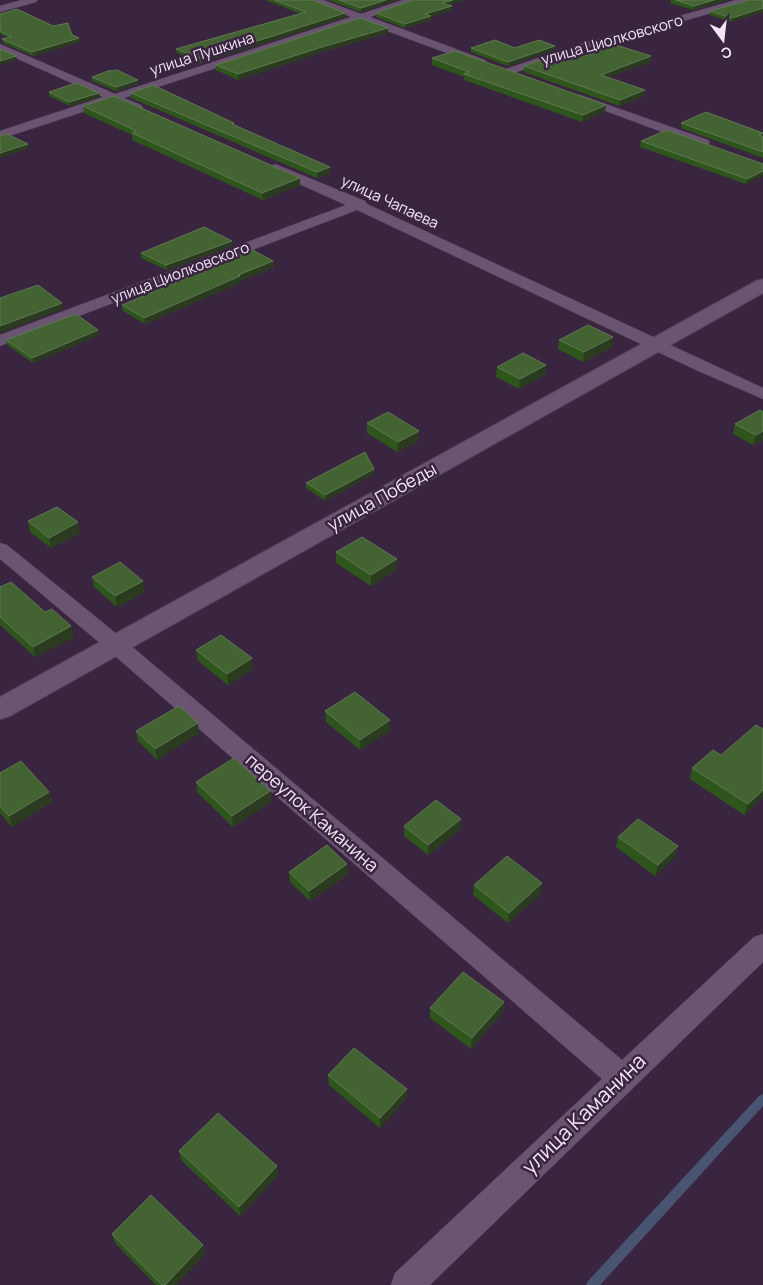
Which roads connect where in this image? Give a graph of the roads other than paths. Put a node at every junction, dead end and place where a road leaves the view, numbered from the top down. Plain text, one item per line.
1 (33, 0) edge
2 (314, 0) edge
3 (413, 0) edge
4 (747, 0) edge
5 (0, 9) edge
6 (360, 18) junction
7 (0, 47) edge
8 (498, 68) junction
9 (523, 78) edge
10 (569, 94) edge
11 (114, 98) junction
12 (151, 114) edge
13 (0, 135) edge
14 (717, 147) edge
15 (260, 161) edge
16 (360, 204) junction
17 (763, 285) edge
18 (0, 341) edge
19 (656, 346) junction
20 (763, 394) edge
21 (0, 549) edge
22 (115, 644) junction
23 (0, 709) edge
24 (763, 945) edge
25 (622, 1078) junction
26 (407, 1285) edge

1 - 5 street
2 - 6 street
3 - 6 street, улица Пушкина
4 - 8 street, улица Циолковского
6 - 8 street
6 - 11 street, улица Пушкина
7 - 11 street
8 - 9 street
10 - 14 street
11 - 12 street
11 - 13 street, улица Пушкина
15 - 16 street, улица Чапаева
16 - 18 street, улица Циолковского
16 - 19 street, улица Чапаева
17 - 19 street, улица Победы
19 - 20 street, улица Чапаева
19 - 22 street, улица Победы
21 - 22 street, переулок Каманина
22 - 23 street, улица Победы
22 - 25 street, переулок Каманина
24 - 25 street, улица Каманина
25 - 26 street, улица Каманина

